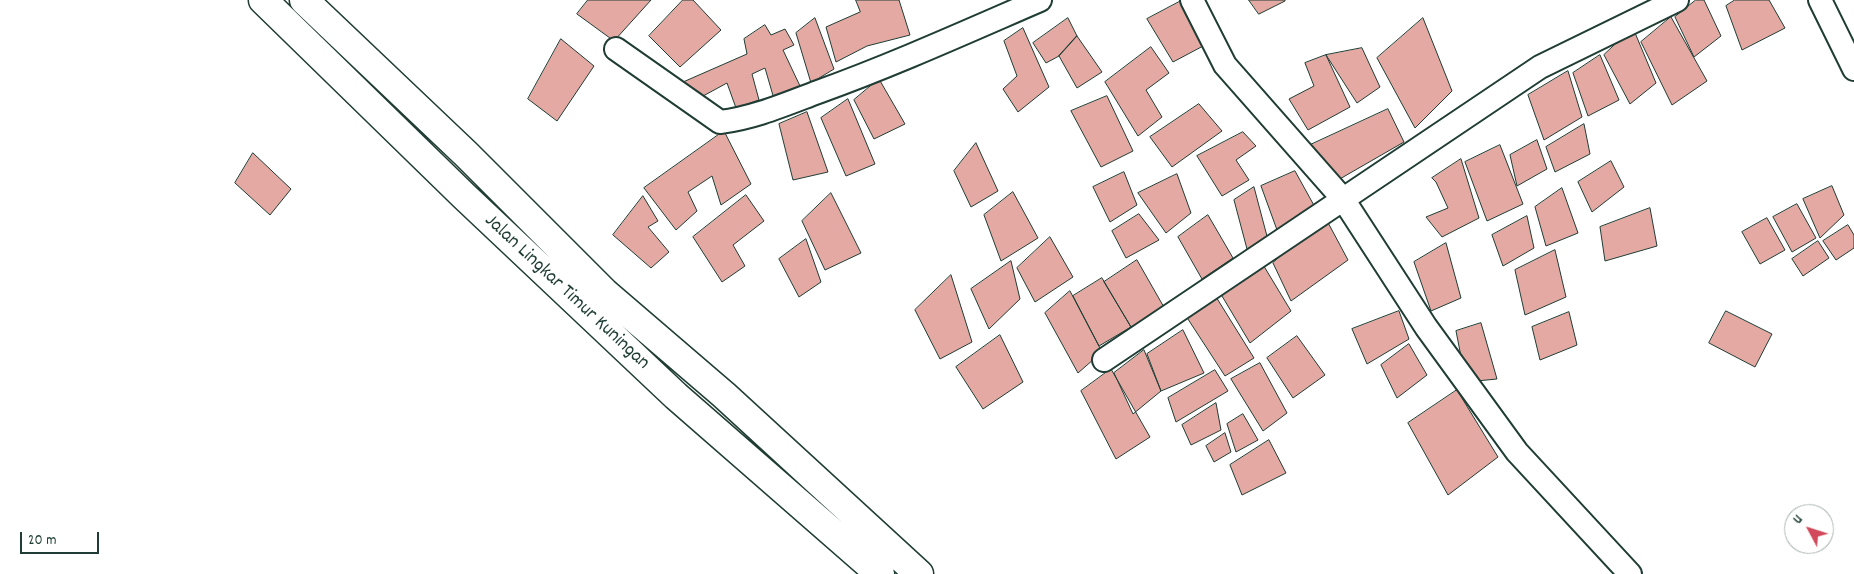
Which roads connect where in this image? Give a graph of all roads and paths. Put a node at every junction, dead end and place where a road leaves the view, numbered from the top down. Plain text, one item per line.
1 (263, 0) edge
2 (304, 0) edge
3 (1040, 0) edge
4 (1192, 0) edge
5 (1677, 0) edge
6 (1820, 0) edge
7 (616, 49) dead end
8 (1854, 69) edge
9 (1343, 198) junction
10 (1104, 360) dead end
11 (880, 574) edge
12 (919, 574) edge
13 (1630, 574) edge

1 - 11 main road, Jalan Lingkar Timur Kuningan
2 - 12 main road, Jalan Lingkar Timur Kuningan
3 - 7 street
4 - 9 street
5 - 9 street
6 - 8 street
9 - 10 street
9 - 13 street

